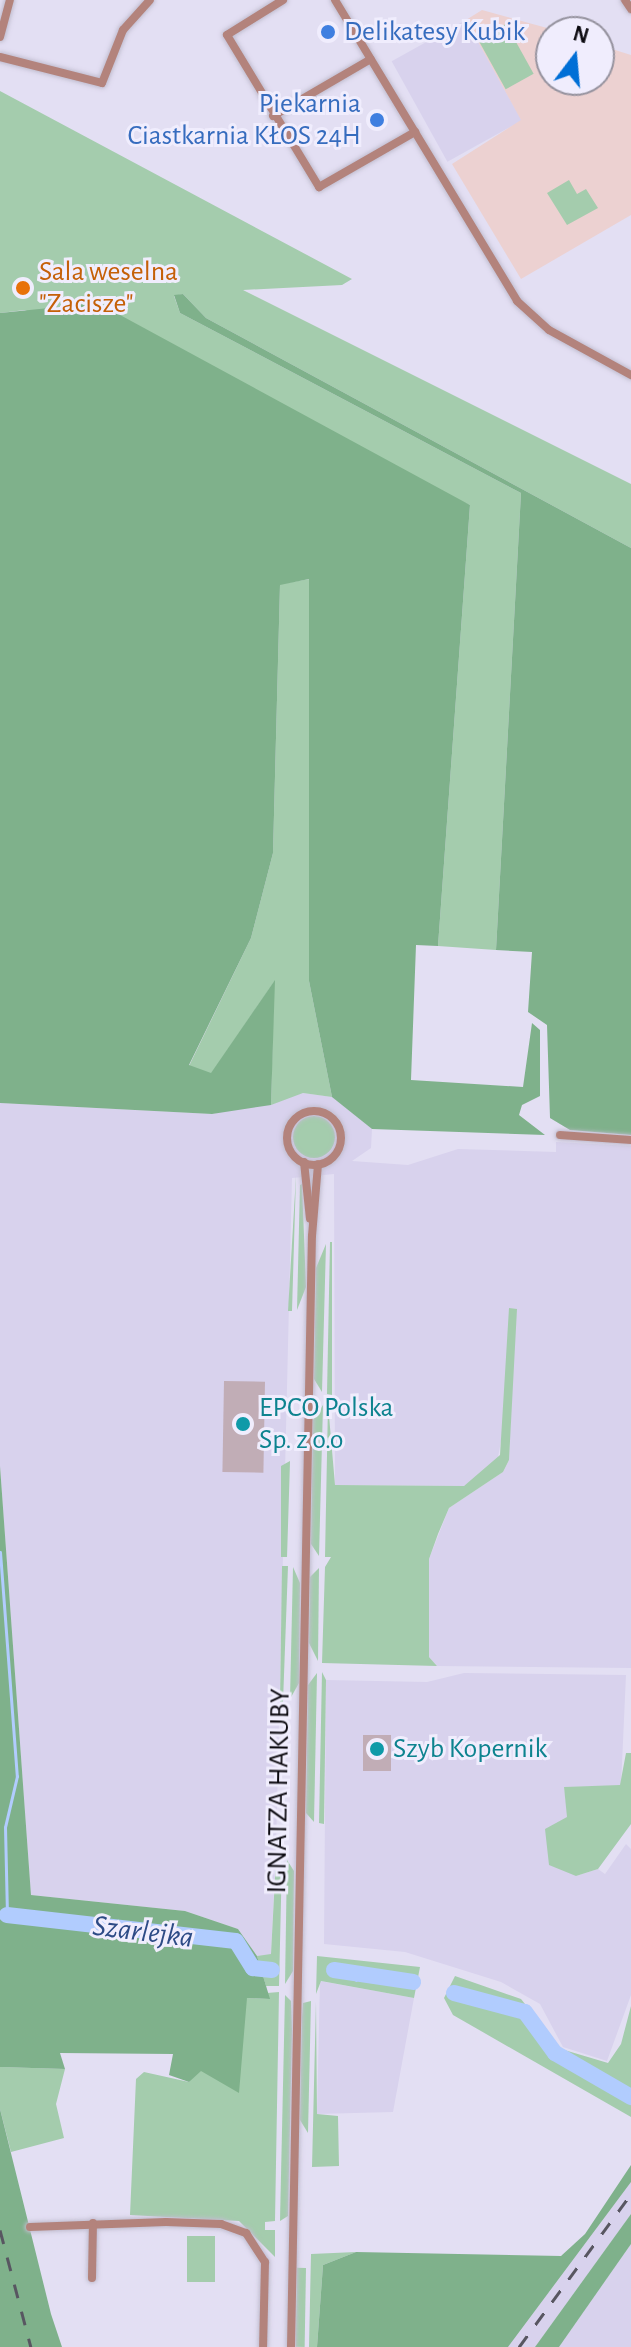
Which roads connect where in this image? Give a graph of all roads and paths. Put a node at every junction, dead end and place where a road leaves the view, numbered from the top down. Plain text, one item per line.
1 (10, 0) edge
2 (150, 0) edge
3 (283, 0) edge
4 (335, 0) edge
5 (625, 0) edge
6 (631, 9) edge
7 (0, 37) edge
8 (0, 57) edge
9 (371, 59) junction
10 (273, 116) junction
11 (415, 132) junction
12 (631, 375) edge
13 (560, 1135) dead end
14 (631, 1140) edge
15 (304, 1162) junction
16 (318, 1164) junction
17 (312, 1236) junction
18 (93, 2223) junction
19 (30, 2227) dead end
20 (92, 2278) dead end
21 (263, 2347) edge
22 (291, 2347) edge

1 - 7 street
2 - 8 street
3 - 10 street
4 - 9 street
5 - 6 street
9 - 10 street
9 - 11 street
10 - 11 street
11 - 12 street
13 - 14 street
15 - 16 street
15 - 16 street
15 - 17 street, IGNATZA HAKUBY
16 - 17 street, IGNATZA HAKUBY
17 - 22 street, IGNATZA HAKUBY
18 - 19 street
18 - 20 street
18 - 21 street

